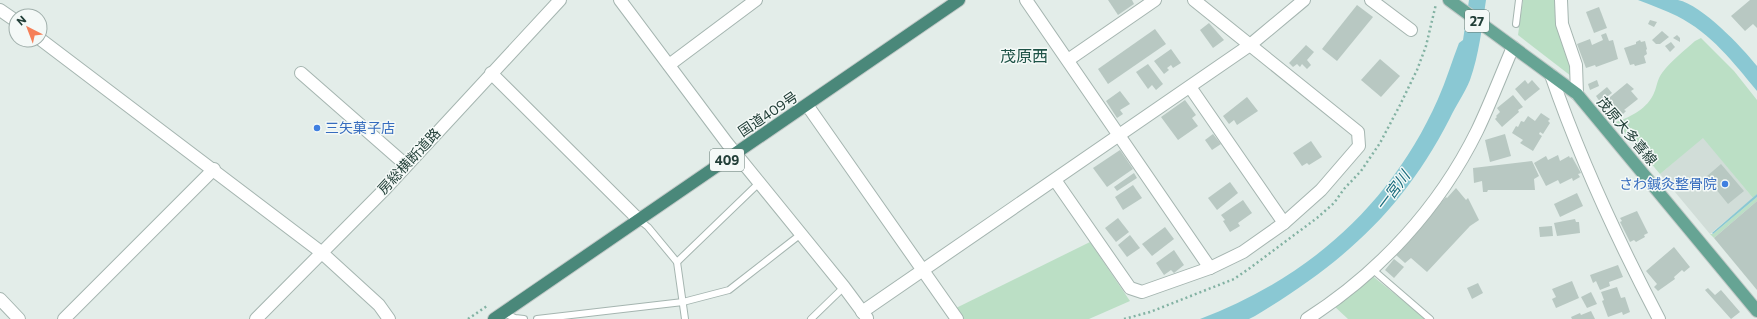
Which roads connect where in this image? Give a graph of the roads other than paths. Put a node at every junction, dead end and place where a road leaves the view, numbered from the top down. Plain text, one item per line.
1 (560, 0) edge
2 (620, 0) edge
3 (756, 0) edge
4 (959, 0) edge
5 (1026, 0) edge
6 (1155, 0) edge
7 (1194, 0) edge
8 (1304, 0) edge
9 (1371, 0) edge
10 (1449, 0) edge
11 (1519, 0) edge
12 (1561, 0) edge
13 (740, 4) edge
14 (1516, 24) dead end
15 (1411, 30) dead end
16 (48, 45) edge
17 (1250, 45) junction
18 (1509, 45) junction
19 (1068, 60) junction
20 (669, 64) junction
21 (301, 73) dead end
22 (490, 73) junction
23 (1551, 75) junction
24 (1190, 87) junction
25 (1577, 94) junction
26 (807, 105) junction
27 (1120, 136) junction
28 (736, 154) junction
29 (406, 165) junction
30 (214, 170) junction
31 (1055, 180) junction
32 (760, 182) junction
33 (638, 219) junction
34 (1284, 223) junction
35 (802, 234) junction
36 (321, 252) junction
37 (677, 262) junction
38 (1210, 268) junction
39 (1372, 269) junction
40 (922, 270) junction
41 (844, 287) junction
42 (0, 299) edge
43 (683, 302) junction
44 (595, 311) junction
45 (1757, 311) edge
46 (865, 316) edge
47 (501, 317) edge
48 (19, 319) edge
49 (64, 319) edge
50 (256, 319) edge
51 (389, 319) edge
52 (524, 319) edge
53 (537, 319) edge
54 (596, 319) edge
55 (685, 319) edge
56 (811, 319) edge
57 (957, 319) edge
58 (1307, 319) edge
59 (1430, 319) edge
60 (1660, 319) edge

1 - 22 street, 房総横断道路
2 - 20 street
3 - 13 street
4 - 26 highway, 国道409号 / 409
5 - 19 street
6 - 19 street
7 - 17 street
8 - 17 street
9 - 15 street
10 - 18 main road, 27
11 - 14 lane
12 - 25 street
13 - 20 street
16 - 30 street
17 - 24 street
17 - 34 street
18 - 23 main road, 茂原大多喜線 / 27
18 - 39 street
19 - 27 street
20 - 28 street
21 - 29 street
22 - 29 street, 房総横断道路
22 - 33 street
23 - 25 main road, 茂原大多喜線 / 27
23 - 60 street
24 - 27 street
24 - 34 street
25 - 45 main road, 茂原大多喜線 / 27
26 - 28 highway, 国道409号 / 409
26 - 40 street
27 - 31 street
27 - 38 street
28 - 32 street
28 - 33 highway, 国道409号 / 409
29 - 36 street, 房総横断道路
30 - 36 street
30 - 49 street
31 - 38 street
31 - 40 street
32 - 35 street
32 - 37 lane
33 - 37 lane
33 - 47 highway, 国道409号 / 409
34 - 38 street
35 - 41 street
35 - 43 lane
36 - 50 street, 房総横断道路
36 - 51 street
37 - 43 lane
39 - 58 street
39 - 59 lane
40 - 46 street
40 - 57 street
41 - 46 street
41 - 56 lane
42 - 48 street
43 - 44 lane
43 - 55 lane
44 - 53 lane
44 - 54 lane
47 - 52 lane

